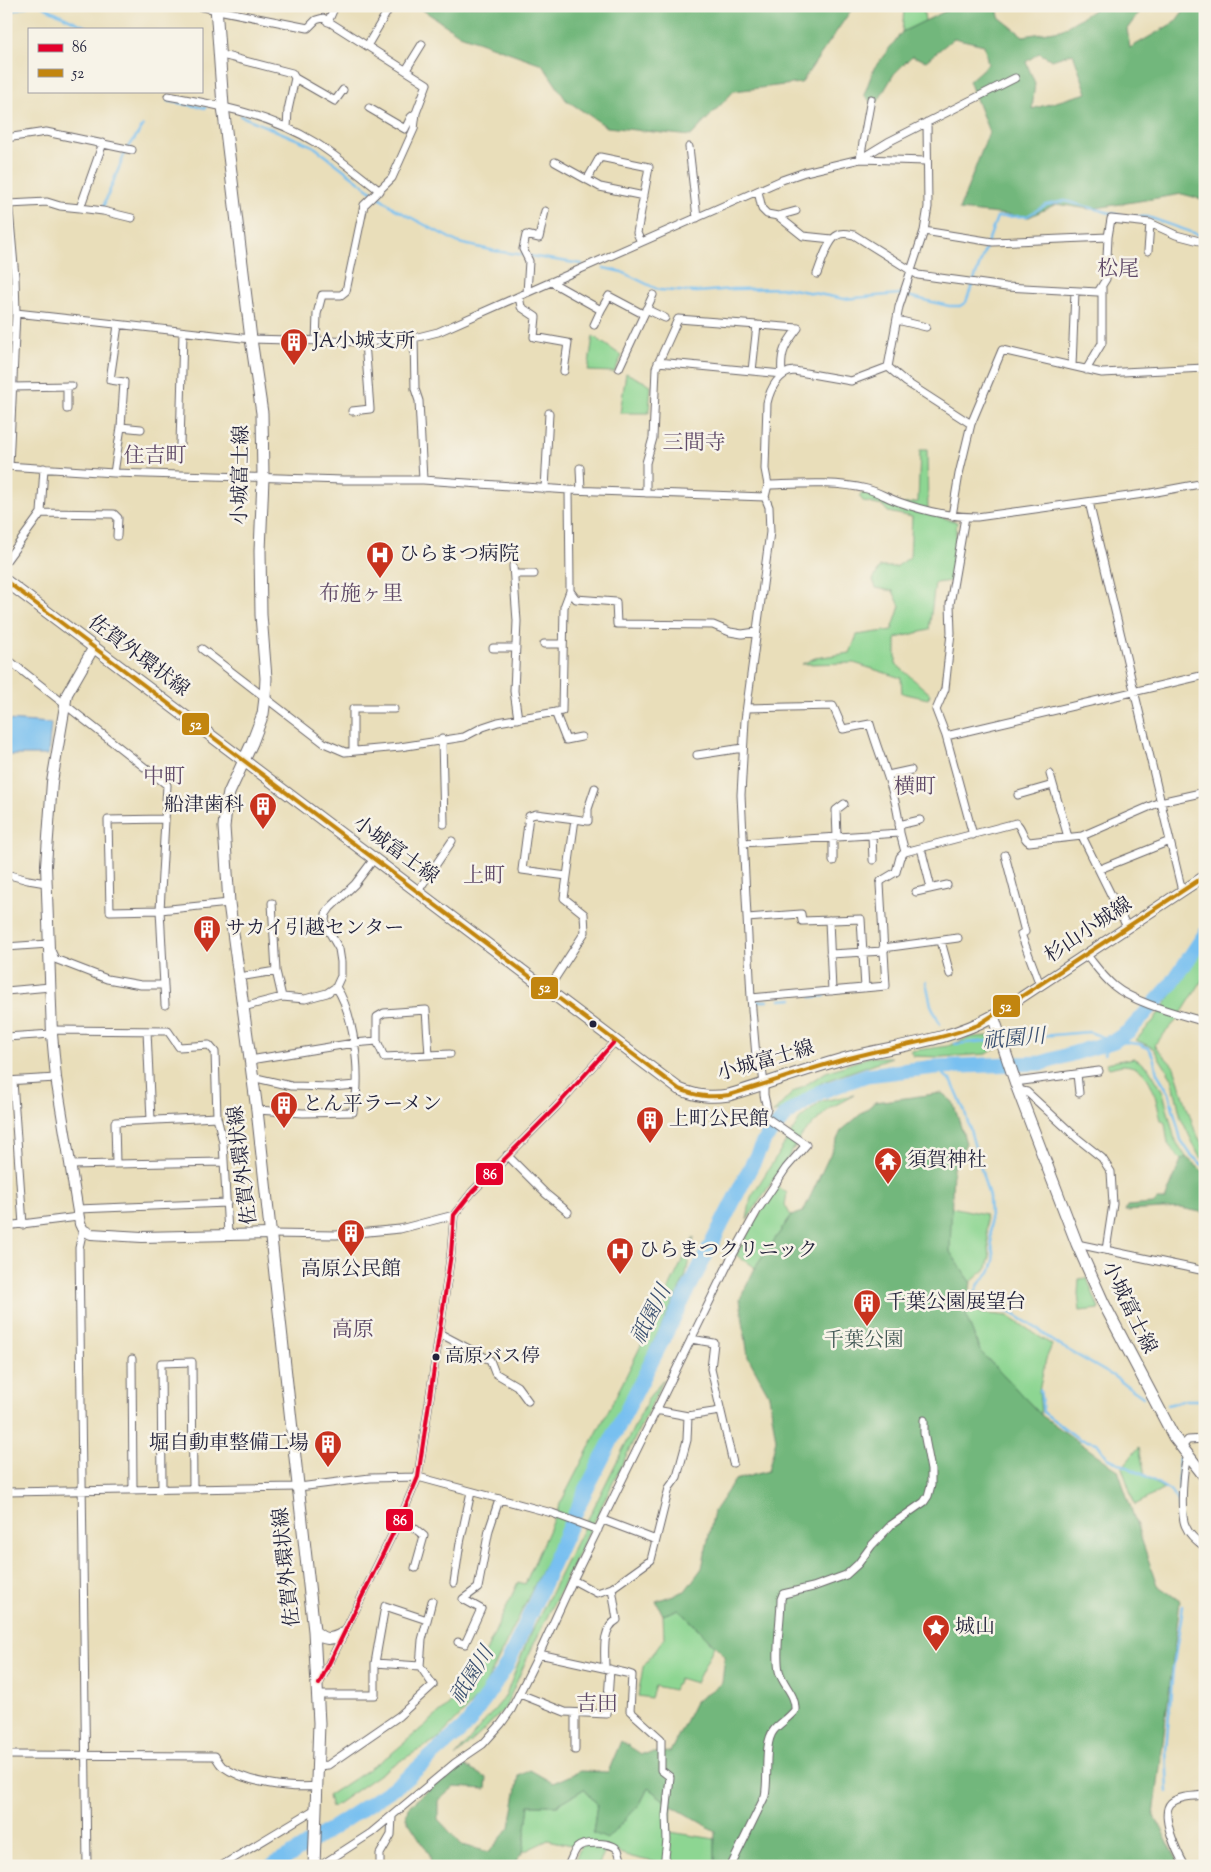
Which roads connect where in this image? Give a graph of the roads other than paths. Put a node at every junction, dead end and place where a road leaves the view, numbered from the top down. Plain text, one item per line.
1 (198, 6) edge
2 (335, 6) edge
3 (216, 8) edge
4 (387, 12) dead end
5 (328, 22) junction
6 (422, 44) dead end
7 (367, 46) junction
8 (218, 54) junction
9 (406, 70) junction
10 (295, 78) junction
11 (1015, 78) dead end
12 (343, 90) dead end
13 (168, 96) dead end
14 (871, 99) dead end
15 (223, 106) junction
16 (369, 108) dead end
17 (416, 114) junction
18 (927, 122) junction
19 (287, 128) junction
20 (6, 138) edge
21 (103, 144) junction
22 (688, 147) dead end
23 (129, 149) dead end
24 (860, 159) junction
25 (926, 161) junction
26 (555, 162) dead end
27 (6, 176) edge
28 (588, 180) junction
29 (758, 191) junction
30 (377, 194) junction
31 (644, 196) junction
32 (8, 207) edge
33 (80, 208) junction
34 (545, 211) dead end
35 (796, 211) dead end
36 (778, 216) junction
37 (132, 218) dead end
38 (697, 218) junction
39 (1150, 223) junction
40 (924, 231) junction
41 (1108, 238) junction
42 (832, 240) junction
43 (641, 242) junction
44 (1202, 242) dead end
45 (1148, 251) dead end
46 (911, 272) junction
47 (817, 274) dead end
48 (551, 282) junction
49 (1102, 288) junction
50 (1075, 291) junction
51 (527, 292) junction
52 (652, 295) dead end
53 (519, 296) junction
54 (601, 310) junction
55 (644, 311) junction
56 (16, 313) junction
57 (665, 318) dead end
58 (897, 320) junction
59 (118, 325) junction
60 (594, 325) dead end
61 (757, 325) junction
62 (926, 327) dead end
63 (10, 329) edge
64 (183, 332) junction
65 (414, 338) junction
66 (251, 339) junction
67 (316, 342) junction
68 (364, 342) junction
69 (658, 362) junction
70 (1072, 366) junction
71 (888, 367) junction
72 (620, 368) dead end
73 (1205, 368) edge
74 (1086, 370) junction
75 (564, 371) dead end
76 (752, 371) junction
77 (782, 374) junction
78 (12, 386) junction
79 (67, 408) dead end
80 (352, 411) dead end
81 (549, 413) dead end
82 (971, 424) junction
83 (121, 427) junction
84 (141, 429) dead end
85 (180, 445) dead end
86 (8, 466) edge
87 (44, 468) junction
88 (580, 468) dead end
89 (114, 473) junction
90 (263, 478) junction
91 (424, 480) junction
92 (1205, 483) edge
93 (768, 485) junction
94 (545, 488) junction
95 (569, 490) junction
96 (581, 490) junction
97 (646, 493) junction
98 (765, 496) junction
99 (1090, 502) junction
100 (41, 513) junction
101 (952, 516) junction
102 (965, 517) junction
103 (117, 536) dead end
104 (6, 561) edge
105 (513, 566) dead end
106 (514, 574) junction
107 (534, 574) dead end
108 (6, 581) edge
109 (570, 591) junction
110 (756, 632) junction
111 (544, 644) dead end
112 (563, 644) junction
113 (94, 647) junction
114 (493, 648) dead end
115 (516, 648) junction
116 (202, 649) dead end
117 (6, 658) edge
118 (1205, 675) edge
119 (1134, 692) junction
120 (266, 698) junction
121 (66, 704) junction
122 (747, 708) junction
123 (394, 709) dead end
124 (556, 712) junction
125 (518, 719) junction
126 (946, 736) junction
127 (582, 737) dead end
128 (442, 740) junction
129 (743, 748) junction
130 (353, 751) junction
131 (697, 755) dead end
132 (244, 761) junction
133 (910, 770) dead end
134 (1050, 774) dead end
135 (888, 775) junction
136 (1053, 785) junction
137 (595, 788) dead end
138 (1205, 792) edge
139 (1018, 795) dead end
140 (1160, 802) junction
141 (844, 804) dead end
142 (165, 819) junction
143 (575, 819) junction
144 (920, 820) dead end
145 (444, 824) dead end
146 (900, 829) junction
147 (872, 834) junction
148 (974, 835) junction
149 (1082, 836) junction
150 (837, 837) junction
151 (1068, 837) junction
152 (452, 841) dead end
153 (1170, 841) junction
154 (742, 843) junction
155 (921, 848) junction
156 (905, 852) junction
157 (1005, 855) dead end
158 (374, 859) junction
159 (873, 860) dead end
160 (833, 861) dead end
161 (1100, 869) junction
162 (6, 874) edge
163 (567, 876) junction
164 (1205, 876) edge
165 (46, 883) junction
166 (947, 885) dead end
167 (931, 888) junction
168 (418, 891) junction
169 (1182, 891) junction
170 (916, 892) dead end
171 (229, 903) junction
172 (272, 903) dead end
173 (160, 910) junction
174 (747, 918) junction
175 (828, 920) junction
176 (1127, 927) junction
177 (958, 938) dead end
178 (941, 941) junction
179 (48, 944) junction
180 (6, 947) edge
181 (884, 950) junction
182 (863, 952) junction
183 (830, 954) junction
184 (1086, 954) junction
185 (276, 971) junction
186 (950, 974) dead end
187 (239, 977) junction
188 (163, 985) junction
189 (1040, 985) junction
190 (50, 987) junction
191 (336, 988) junction
192 (865, 988) junction
193 (548, 989) junction
194 (6, 991) edge
195 (832, 991) junction
196 (282, 997) junction
197 (751, 998) junction
198 (164, 1005) dead end
199 (243, 1007) junction
200 (993, 1016) junction
201 (1205, 1022) edge
202 (147, 1031) junction
203 (51, 1032) junction
204 (6, 1036) edge
205 (377, 1041) junction
206 (615, 1041) junction
207 (354, 1042) junction
208 (429, 1054) junction
209 (450, 1054) dead end
210 (250, 1060) junction
211 (1098, 1071) dead end
212 (1077, 1074) junction
213 (252, 1077) junction
214 (56, 1078) junction
215 (9, 1081) edge
216 (764, 1084) junction
217 (358, 1085) junction
218 (1017, 1086) junction
219 (1079, 1093) dead end
220 (257, 1110) junction
221 (217, 1117) junction
222 (151, 1120) junction
223 (508, 1155) junction
224 (224, 1162) junction
225 (116, 1164) junction
226 (70, 1165) junction
227 (226, 1203) junction
228 (568, 1212) dead end
229 (78, 1213) junction
230 (454, 1215) junction
231 (24, 1225) junction
232 (6, 1226) edge
233 (83, 1230) junction
234 (228, 1234) junction
235 (271, 1234) junction
236 (1077, 1244) junction
237 (1106, 1250) junction
238 (1205, 1271) edge
239 (439, 1333) junction
240 (691, 1339) junction
241 (132, 1359) dead end
242 (528, 1401) dead end
243 (656, 1410) junction
244 (720, 1411) junction
245 (688, 1416) junction
246 (924, 1420) dead end
247 (1205, 1439) edge
248 (1181, 1447) junction
249 (1188, 1457) junction
250 (733, 1462) dead end
251 (418, 1477) junction
252 (1205, 1477) edge
253 (299, 1487) junction
254 (162, 1489) junction
255 (193, 1489) junction
256 (83, 1490) junction
257 (133, 1490) junction
258 (6, 1492) edge
259 (471, 1492) junction
260 (499, 1500) junction
261 (400, 1517) junction
262 (603, 1520) junction
263 (598, 1530) junction
264 (656, 1540) junction
265 (1205, 1548) edge
266 (415, 1568) dead end
267 (573, 1580) junction
268 (454, 1583) dead end
269 (612, 1588) junction
270 (432, 1601) dead end
271 (427, 1620) junction
272 (314, 1632) junction
273 (342, 1634) junction
274 (458, 1642) dead end
275 (539, 1654) junction
276 (375, 1664) junction
277 (420, 1666) junction
278 (608, 1669) junction
279 (318, 1690) junction
280 (520, 1694) junction
281 (575, 1713) junction
282 (575, 1750) dead end
283 (87, 1754) junction
284 (6, 1755) edge
285 (318, 1766) junction
286 (318, 1786) junction
287 (1205, 1795) edge
288 (317, 1808) junction
289 (392, 1817) junction
290 (88, 1866) edge
291 (221, 1866) edge
292 (314, 1866) edge
293 (320, 1866) edge
294 (380, 1866) edge
295 (568, 1866) edge
296 (623, 1866) edge
297 (664, 1866) edge
298 (731, 1866) edge
299 (1185, 1866) edge

1 - 3 street
2 - 5 street
3 - 5 street
3 - 8 main road, 小城富士線
4 - 7 street
5 - 7 street
6 - 9 street
7 - 9 street
8 - 10 street
8 - 15 main road, 小城富士線
9 - 17 street
10 - 12 street
10 - 19 street
11 - 18 street
13 - 15 street
14 - 24 street
15 - 19 street
15 - 66 main road, 小城富士線
16 - 17 street
17 - 30 street
18 - 24 street
18 - 25 street
19 - 30 street
20 - 21 street
21 - 23 street
21 - 33 street
22 - 38 street
24 - 25 street
24 - 29 street
25 - 40 street
26 - 28 street
27 - 32 street
28 - 31 street
28 - 31 street
29 - 36 street
29 - 38 street
30 - 67 street
31 - 43 street
32 - 33 street
32 - 56 street
33 - 37 street
34 - 51 street
35 - 36 street
36 - 42 street
38 - 43 street
39 - 41 street
39 - 44 street
39 - 45 street
40 - 41 street
40 - 46 street
41 - 49 street
42 - 46 street
42 - 47 street
43 - 48 street
46 - 50 street
46 - 58 street
48 - 51 street
48 - 54 street
49 - 50 street
49 - 74 street
50 - 70 street
51 - 53 street
52 - 55 street
53 - 65 street
53 - 75 street
54 - 55 street
54 - 60 street
55 - 57 street
55 - 72 street
56 - 59 street
56 - 63 street
58 - 62 street
58 - 71 street
59 - 64 street
59 - 83 street
61 - 69 street
61 - 76 street
61 - 77 street
63 - 78 street
64 - 66 street
64 - 85 street
65 - 68 street
65 - 91 street
66 - 67 street
66 - 90 main road, 小城富士線
67 - 68 street
68 - 80 street
69 - 76 street
69 - 97 street
70 - 74 street
70 - 82 street
71 - 77 street
71 - 82 street
73 - 74 street
76 - 77 street
77 - 93 street
78 - 79 street
78 - 86 street
81 - 94 street
82 - 101 street
83 - 84 street
83 - 89 street
86 - 87 street
87 - 89 street
87 - 100 street
88 - 96 street
89 - 90 street
90 - 91 street
90 - 120 main road, 小城富士線
91 - 94 street
92 - 99 street
93 - 98 street
93 - 101 street
94 - 95 street
95 - 96 street
95 - 109 street
96 - 97 street
97 - 98 street
98 - 110 street
99 - 102 street
99 - 119 street
100 - 103 street
100 - 104 street
101 - 102 street
102 - 126 street
105 - 106 street
106 - 107 street
106 - 115 street
108 - 113 main road, 佐賀外環状線
109 - 110 street
109 - 112 street
110 - 122 street
111 - 112 street
112 - 124 street
113 - 121 street
113 - 132 main road, 佐賀外環状線
114 - 115 street
115 - 125 street
116 - 120 street
117 - 121 street
118 - 119 street
119 - 126 street
119 - 140 street
120 - 130 street
120 - 132 main road, 小城富士線
121 - 142 street
121 - 165 street
122 - 129 street
122 - 135 street
123 - 130 street
124 - 125 street
124 - 127 street
125 - 128 street
126 - 148 street
128 - 130 street
128 - 145 street
129 - 131 street
129 - 154 street
132 - 158 main road, 小城富士線
132 - 171 main road, 佐賀外環状線
133 - 135 street
134 - 136 street
135 - 146 street
136 - 139 street
136 - 151 street
137 - 143 street
138 - 140 street
140 - 149 street
140 - 153 street
141 - 150 street
142 - 173 street
142 - 173 street
143 - 163 street
143 - 163 street
144 - 146 street
146 - 147 street
146 - 156 street
147 - 150 street
147 - 159 street
148 - 151 street
148 - 155 street
149 - 151 street
149 - 161 street
150 - 154 street
150 - 160 street
152 - 168 street
153 - 161 street
153 - 169 street
154 - 174 street
155 - 156 street
155 - 167 street
156 - 181 street
157 - 189 street
158 - 168 main road, 小城富士線
158 - 191 street
161 - 176 street
162 - 165 street
163 - 193 street
164 - 169 street, 杉山小城線
165 - 179 street
166 - 167 street
167 - 170 street
168 - 193 main road, 小城富士線
169 - 176 street, 杉山小城線
171 - 173 street
171 - 187 main road, 佐賀外環状線
172 - 185 street
173 - 188 street
174 - 175 street
174 - 197 street
175 - 182 street
175 - 183 street
176 - 184 street, 杉山小城線
177 - 178 street
178 - 181 street
178 - 186 street
179 - 180 street
179 - 188 street
179 - 190 street
181 - 182 street
181 - 192 street
182 - 183 street
182 - 192 street
183 - 195 street
184 - 189 street, 杉山小城線
184 - 201 street
185 - 187 street
185 - 196 street
187 - 199 main road, 佐賀外環状線
188 - 198 street
189 - 200 street, 杉山小城線
190 - 194 street
190 - 203 street
191 - 196 street
191 - 207 street
192 - 195 street
193 - 206 main road, 小城富士線
195 - 197 street
196 - 199 street
197 - 216 street
199 - 210 main road, 佐賀外環状線
200 - 216 main road, 小城富士線
200 - 218 main road, 小城富士線
202 - 203 street
202 - 221 street
202 - 222 street
203 - 204 street
203 - 214 street
205 - 207 street
205 - 208 street
205 - 208 street
206 - 216 main road, 小城富士線
206 - 223 street
207 - 210 street
207 - 217 street
208 - 209 street
210 - 213 main road, 佐賀外環状線
211 - 212 street
212 - 218 street
212 - 219 street
213 - 217 street
213 - 220 main road, 佐賀外環状線
214 - 215 street
214 - 226 street
215 - 231 street
216 - 240 street
217 - 220 street
218 - 236 main road, 小城富士線
218 - 237 street
220 - 235 main road, 佐賀外環状線
221 - 222 street
221 - 224 street
222 - 225 street
223 - 228 street
223 - 230 street
224 - 225 street
224 - 227 street
225 - 226 street
226 - 229 street
227 - 229 street
227 - 234 street
229 - 231 street
229 - 233 street
230 - 235 street
230 - 239 street
231 - 232 street
233 - 234 street
233 - 256 street
234 - 235 street
235 - 253 main road, 佐賀外環状線
236 - 237 street
236 - 248 main road, 小城富士線
237 - 238 street
239 - 242 street
239 - 251 street
240 - 243 street
240 - 244 street
241 - 257 street
243 - 245 street
243 - 262 street
244 - 245 street
244 - 250 street
245 - 264 street
246 - 298 street
247 - 248 street
248 - 249 main road, 小城富士線
249 - 252 main road, 小城富士線
249 - 265 street
251 - 253 street
251 - 259 street
251 - 261 street
253 - 255 street
253 - 272 main road, 佐賀外環状線
254 - 255 street
254 - 255 street
254 - 257 street
256 - 257 street
256 - 258 street
256 - 283 street
259 - 260 street
259 - 268 street
260 - 263 street
260 - 274 street
261 - 266 street
261 - 273 street
262 - 263 street
262 - 264 street
263 - 267 street
264 - 269 street
267 - 269 street
267 - 275 street
269 - 278 street
270 - 271 street
271 - 276 street
271 - 277 street
272 - 273 main road
272 - 279 main road, 佐賀外環状線
273 - 279 street
275 - 278 street
275 - 280 street
276 - 277 street
276 - 279 street
277 - 285 street
278 - 281 street
278 - 297 street
279 - 285 main road, 佐賀外環状線
280 - 281 street
280 - 289 street
281 - 282 street
283 - 284 street
283 - 286 street
283 - 290 street
285 - 286 main road, 佐賀外環状線
286 - 288 main road, 佐賀外環状線
287 - 299 street
288 - 291 street
288 - 292 main road, 佐賀外環状線
289 - 293 street
289 - 294 street
295 - 296 street

